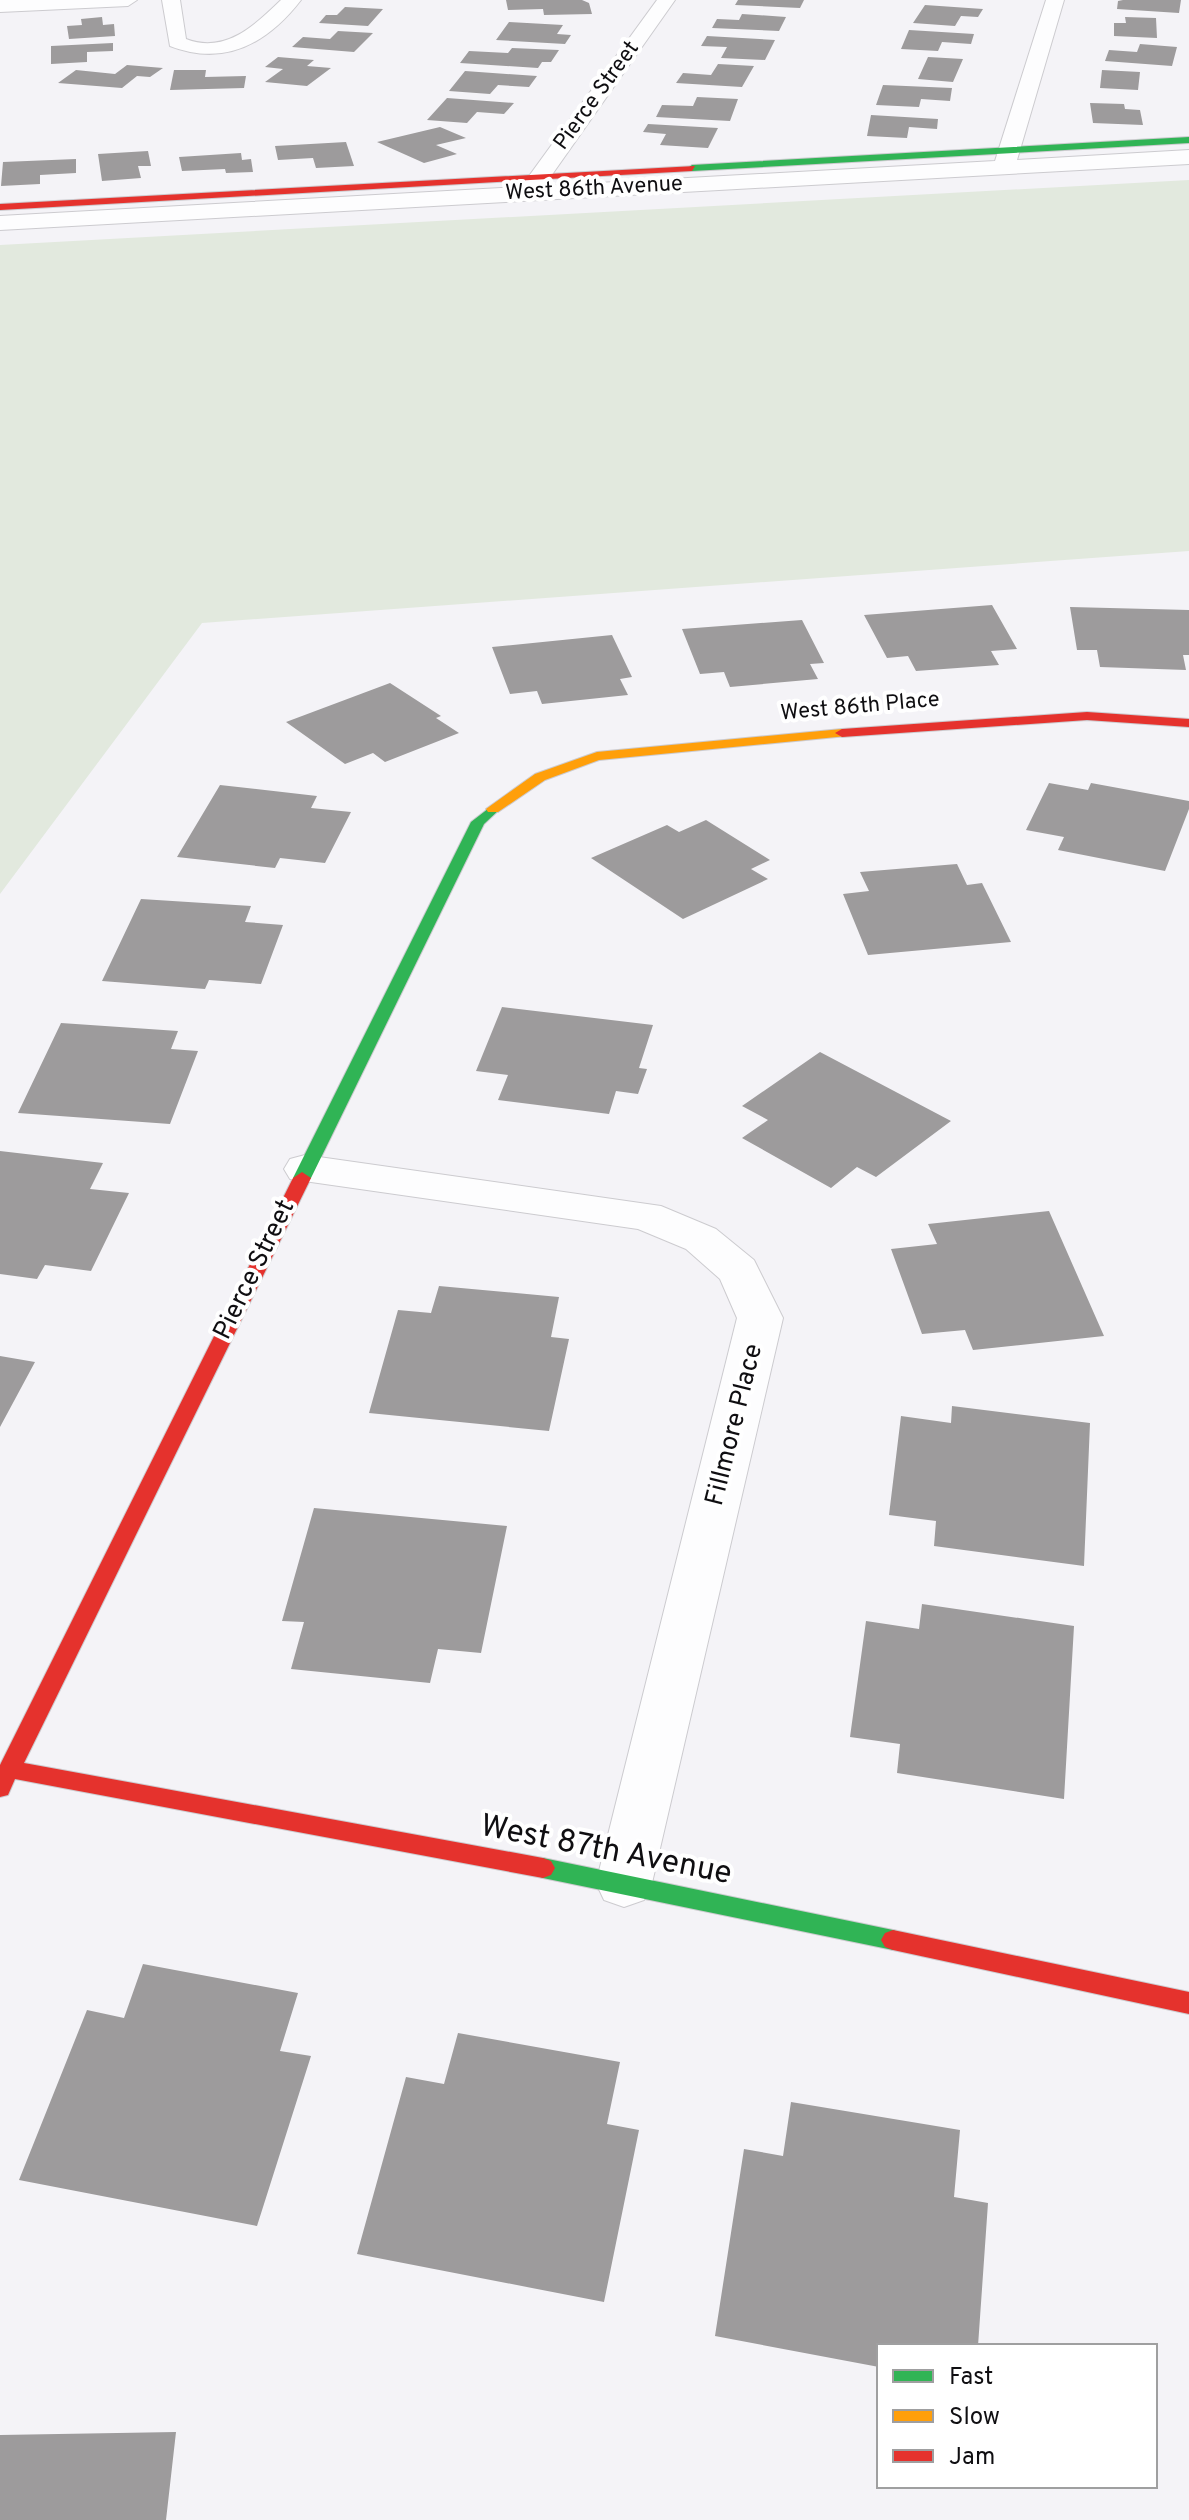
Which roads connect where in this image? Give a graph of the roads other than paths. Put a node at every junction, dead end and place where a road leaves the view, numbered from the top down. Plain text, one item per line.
1 (128, 0) edge
2 (171, 0) edge
3 (292, 0) edge
4 (666, 0) edge
5 (1055, 0) edge
6 (0, 6) edge
7 (1189, 140) edge
8 (1189, 157) edge
9 (1008, 158) junction
10 (535, 184) junction
11 (0, 207) edge
12 (0, 223) edge
13 (1189, 723) edge
14 (540, 777) joint
15 (305, 1169) junction
16 (9, 1769) junction
17 (0, 1788) edge
18 (624, 1883) junction
19 (1189, 2003) edge

1 - 6 street
2 - 3 street
4 - 10 street, Pierce Street
5 - 9 street
7 - 9 street, West 86th Avenue
8 - 9 street, West 86th Avenue
9 - 10 street, West 86th Avenue
10 - 11 street, West 86th Avenue
10 - 12 street, West 86th Avenue
13 - 14 street, West 86th Place
14 - 15 street, Pierce Street
15 - 16 street, Pierce Street
15 - 18 street, Fillmore Place
16 - 17 street, Pierce Street
16 - 18 street, West 87th Avenue
18 - 19 street, West 87th Avenue

